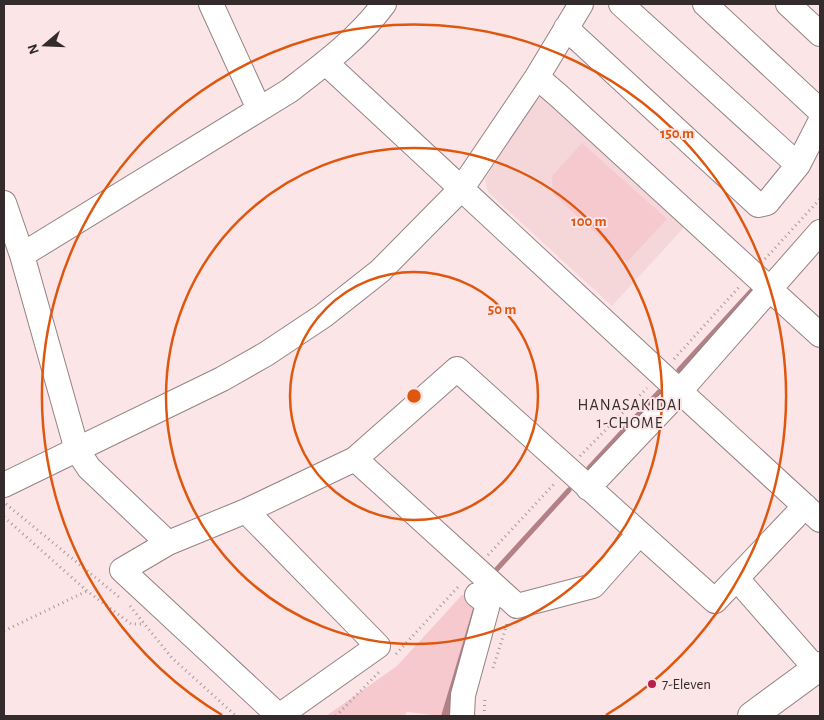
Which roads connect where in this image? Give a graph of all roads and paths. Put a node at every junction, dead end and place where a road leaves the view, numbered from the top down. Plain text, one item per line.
1 (211, 4) edge
2 (384, 4) edge
3 (581, 4) edge
4 (621, 4) edge
5 (705, 4) edge
6 (788, 4) edge
7 (566, 28) junction
8 (820, 34) edge
9 (326, 63) junction
10 (537, 77) junction
11 (259, 109) junction
12 (820, 111) edge
13 (820, 122) edge
14 (798, 165) junction
15 (462, 188) junction
16 (4, 203) edge
17 (820, 232) edge
18 (22, 255) junction
19 (770, 288) junction
20 (820, 335) edge
21 (680, 391) junction
22 (77, 450) junction
23 (355, 459) junction
24 (4, 485) edge
25 (588, 488) junction
26 (4, 502) edge
27 (246, 511) junction
28 (813, 513) edge
29 (4, 517) edge
30 (639, 534) junction
31 (168, 543) junction
32 (737, 579) junction
33 (86, 591) junction
34 (477, 595) dead end
35 (120, 597) dead end
36 (128, 604) dead end
37 (507, 606) junction
38 (144, 624) junction
39 (4, 631) edge
40 (819, 668) edge
41 (490, 676) dead end
42 (485, 694) dead end
43 (236, 716) edge
44 (279, 716) edge
45 (462, 716) edge
46 (471, 716) edge
47 (484, 716) edge
48 (752, 716) edge

1 - 11 street
2 - 9 street
3 - 7 street
4 - 14 street
5 - 12 street
6 - 8 street
7 - 10 street
7 - 14 street
9 - 11 street
9 - 15 street
10 - 15 street
10 - 19 street
11 - 18 street
13 - 14 street
15 - 21 street
15 - 22 street
16 - 18 street
17 - 19 street
18 - 22 street
19 - 20 street
19 - 21 street
21 - 25 street
21 - 28 street
22 - 24 street
22 - 31 street
23 - 25 street
23 - 27 street
23 - 37 street
25 - 30 street
26 - 35 path
27 - 31 street
27 - 44 street
28 - 32 street
29 - 33 path
30 - 32 street
30 - 37 street
31 - 44 street
32 - 40 street
33 - 38 path
33 - 39 path
34 - 45 street
36 - 38 path
37 - 41 path
37 - 46 street
38 - 43 path
40 - 48 main road
42 - 47 path

